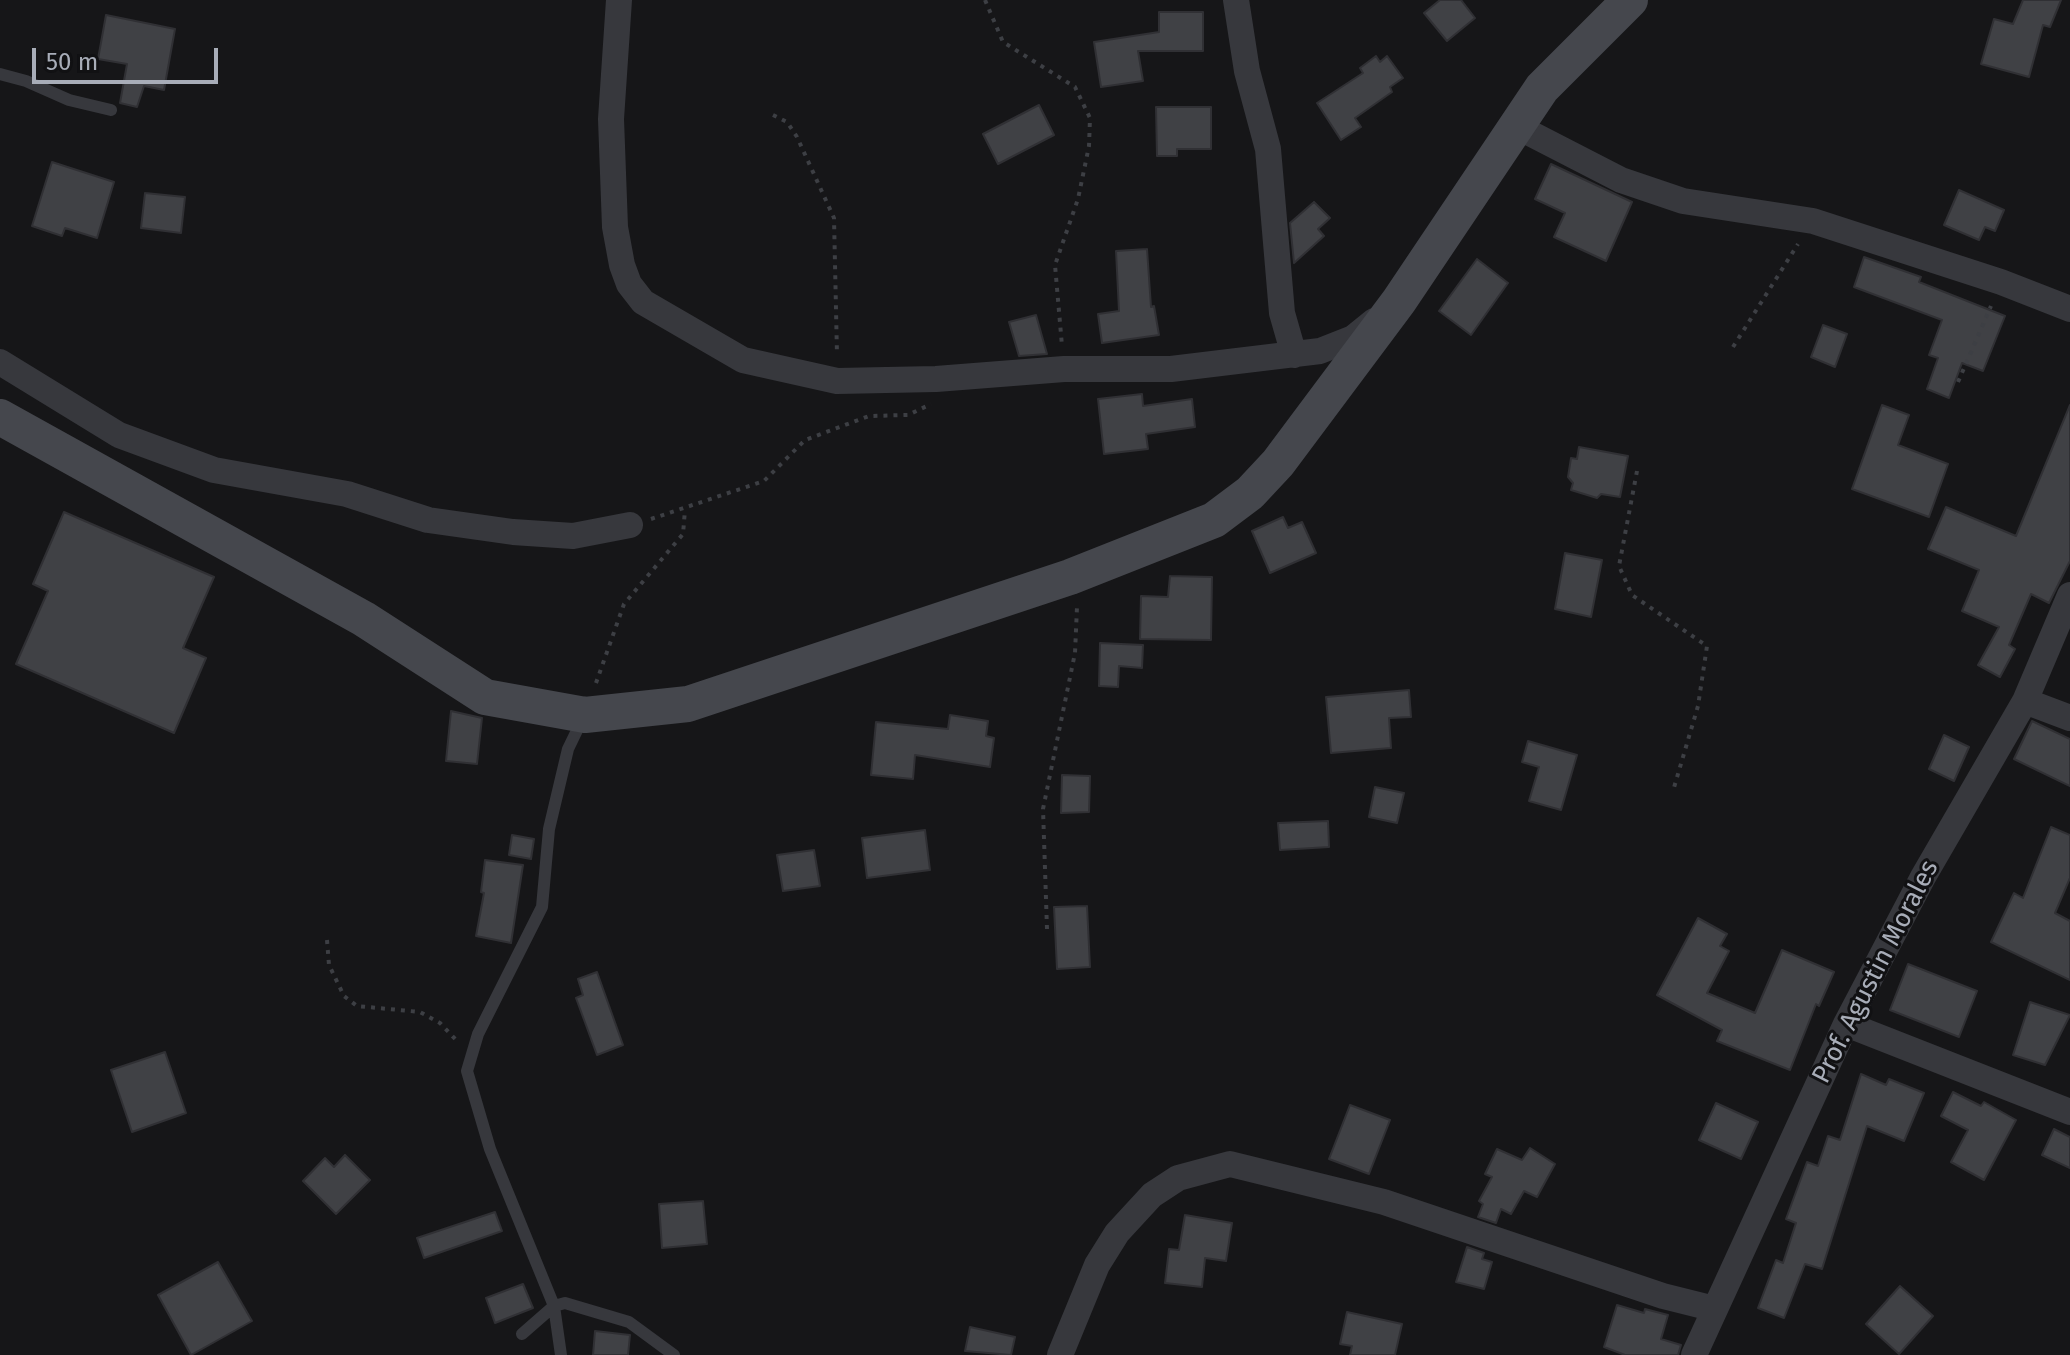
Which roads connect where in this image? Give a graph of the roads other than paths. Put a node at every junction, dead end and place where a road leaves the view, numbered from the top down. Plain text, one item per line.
1 (619, 0) edge
2 (1236, 0) edge
3 (1630, 0) edge
4 (0, 74) edge
5 (111, 110) dead end
6 (1518, 127) junction
7 (1399, 301) junction
8 (2070, 309) edge
9 (1294, 355) junction
10 (0, 362) edge
11 (0, 417) edge
12 (630, 525) road end
13 (2070, 595) edge
14 (2025, 701) junction
15 (585, 715) junction
16 (2070, 718) edge
17 (1846, 1024) junction
18 (2070, 1112) edge
19 (554, 1306) junction
20 (1715, 1309) junction
21 (522, 1334) dead end
22 (561, 1355) edge
23 (674, 1355) edge
24 (1060, 1355) edge
25 (1694, 1355) edge

1 - 9 street
2 - 9 street
3 - 6 street
4 - 5 lane
6 - 7 street
6 - 8 street
7 - 9 street
7 - 15 street
10 - 12 street
11 - 15 street
13 - 14 street, Prof. Agustin Morales
14 - 16 street
14 - 17 street, Prof. Agustin Morales
15 - 19 lane
17 - 18 street
17 - 20 street, Prof. Agustin Morales
19 - 21 lane
19 - 22 lane
19 - 23 lane
20 - 24 street
20 - 25 street, Prof. Agustin Morales

